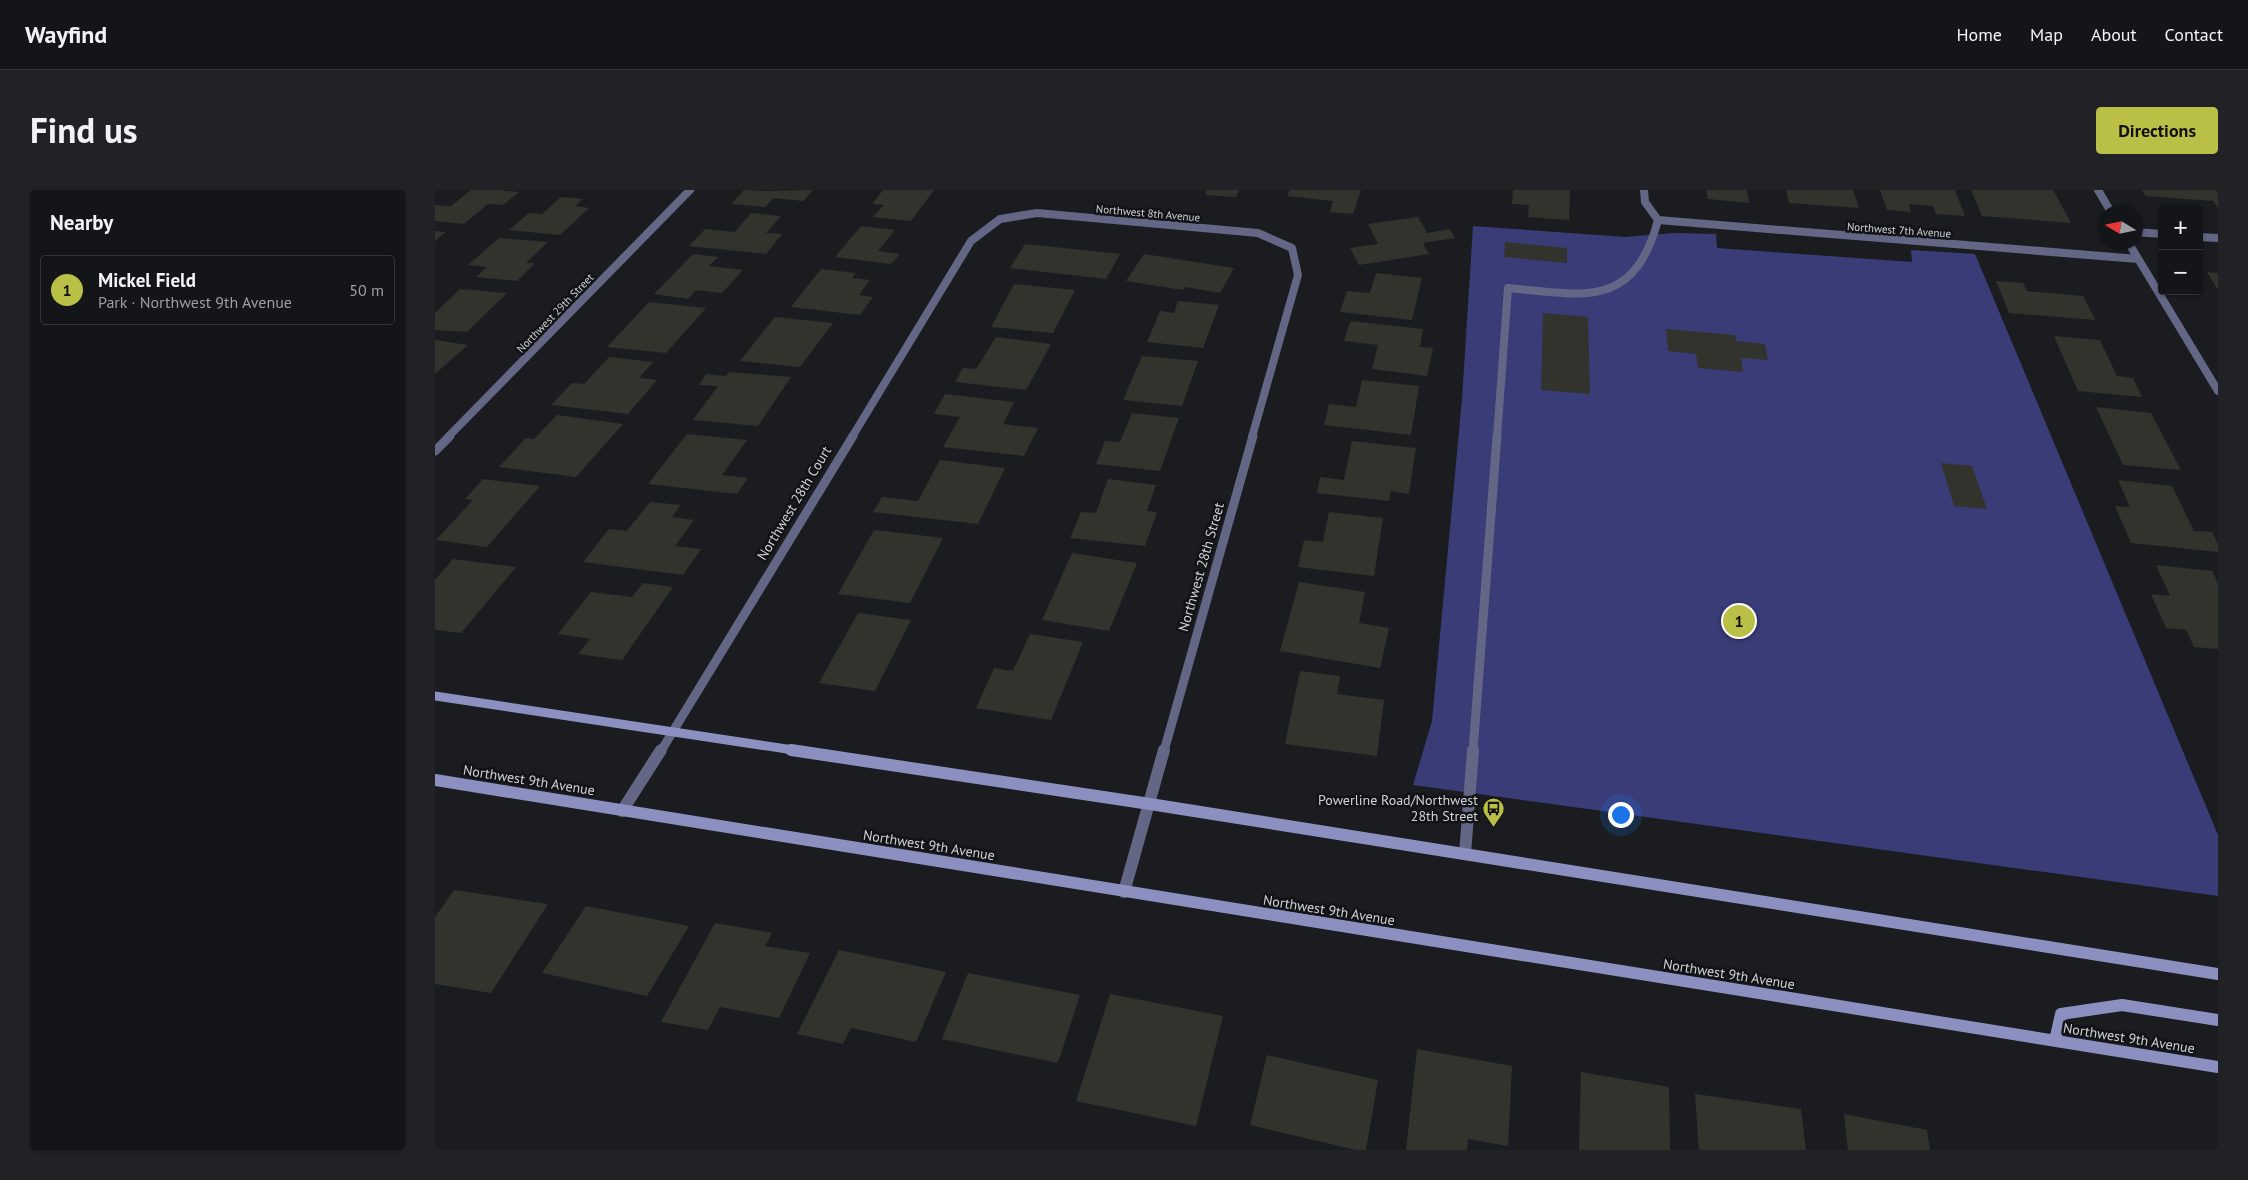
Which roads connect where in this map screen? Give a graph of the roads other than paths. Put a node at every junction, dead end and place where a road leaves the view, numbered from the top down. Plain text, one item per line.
1 (690, 190) edge
2 (1644, 190) edge
3 (2098, 190) edge
4 (2107, 205) edge
5 (1000, 219) joint
6 (1658, 220) junction
7 (2143, 233) edge
8 (2158, 234) edge
9 (2203, 237) edge
10 (2218, 238) edge
11 (1292, 248) joint
12 (2133, 250) edge
13 (2138, 259) junction
14 (2218, 391) edge
15 (435, 451) edge
16 (435, 696) edge
17 (673, 732) junction
18 (435, 780) edge
19 (1150, 804) junction
20 (622, 811) junction
21 (1465, 854) junction
22 (1124, 892) junction
23 (2218, 974) edge
24 (2218, 1020) edge
25 (2055, 1041) junction
26 (2218, 1067) edge

1 - 15 street, Northwest 29th Street
2 - 6 street
3 - 4 street
5 - 11 street, Northwest 8th Avenue
5 - 17 street, Northwest 28th Court
6 - 13 street, Northwest 7th Avenue
6 - 21 street
7 - 8 street
9 - 10 street
11 - 19 street, Northwest 28th Street
12 - 13 street
13 - 14 street
16 - 17 main road
17 - 19 main road
17 - 20 street, Northwest 28th Court
18 - 20 main road, Northwest 9th Avenue
19 - 21 main road
19 - 22 street, Northwest 28th Street
20 - 22 main road, Northwest 9th Avenue
21 - 23 main road
22 - 25 main road, Northwest 9th Avenue
24 - 25 main road
25 - 26 main road, Northwest 9th Avenue

